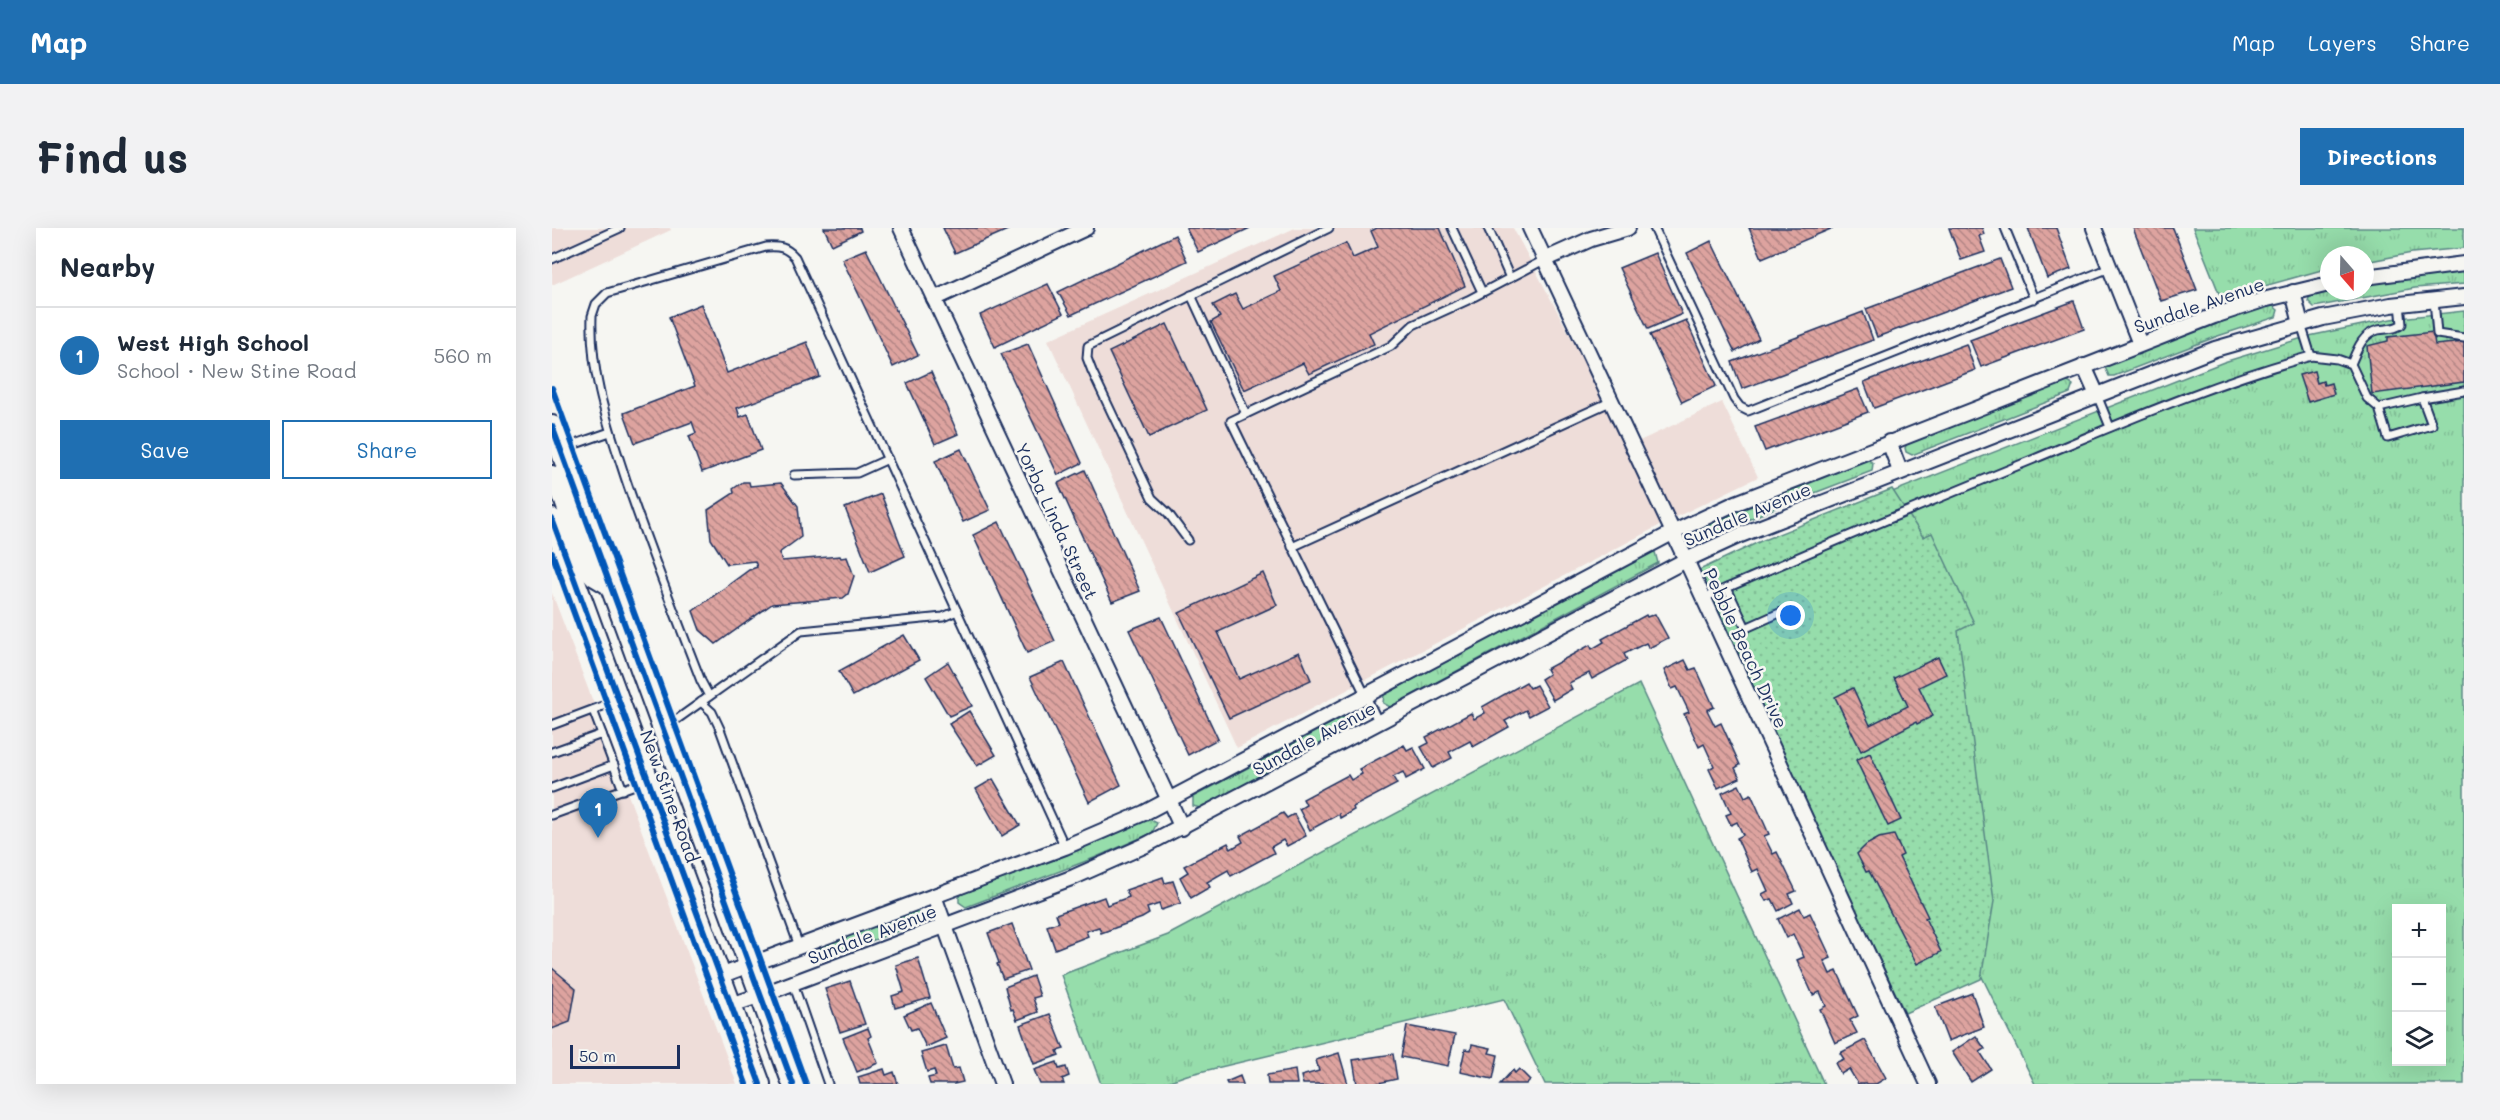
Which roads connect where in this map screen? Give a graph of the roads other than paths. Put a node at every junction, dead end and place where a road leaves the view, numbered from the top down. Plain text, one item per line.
1 (620, 228) edge
2 (901, 228) edge
3 (1086, 228) edge
4 (1329, 228) edge
5 (1452, 228) edge
6 (1488, 228) edge
7 (1530, 228) edge
8 (1628, 228) edge
9 (1654, 228) edge
10 (2005, 228) edge
11 (2094, 228) edge
12 (552, 259) edge
13 (1544, 260) junction
14 (2464, 264) edge
15 (2110, 268) junction
16 (2374, 276) edge
17 (1510, 278) junction
18 (2320, 286) edge
19 (1482, 292) junction
20 (2293, 292) junction
21 (1191, 296) junction
22 (2464, 297) edge
23 (934, 298) junction
24 (2034, 299) junction
25 (2434, 300) junction
26 (2400, 304) junction
27 (2301, 324) junction
28 (2464, 338) edge
29 (2140, 344) junction
30 (2311, 356) junction
31 (2351, 364) junction
32 (2084, 366) junction
33 (2464, 391) edge
34 (2097, 394) junction
35 (2422, 398) junction
36 (1610, 402) junction
37 (2379, 408) junction
38 (1246, 414) junction
39 (2110, 427) junction
40 (610, 432) junction
41 (556, 440) edge
42 (1889, 442) junction
43 (888, 459) junction
44 (1900, 471) junction
45 (794, 475) dead end
46 (552, 476) edge
47 (552, 519) edge
48 (1672, 533) junction
49 (1188, 540) dead end
50 (1292, 547) junction
51 (1686, 560) junction
52 (610, 585) junction
53 (1727, 588) junction
54 (1704, 598) junction
55 (957, 611) junction
56 (1785, 611) dead end
57 (709, 696) junction
58 (1365, 697) junction
59 (618, 700) junction
60 (701, 702) junction
61 (592, 710) junction
62 (1379, 723) junction
63 (552, 725) edge
64 (661, 726) junction
65 (602, 734) junction
66 (552, 752) edge
67 (614, 765) junction
68 (648, 781) junction
69 (552, 788) edge
70 (623, 790) junction
71 (1168, 801) junction
72 (552, 815) edge
73 (1182, 828) junction
74 (1065, 847) junction
75 (934, 896) junction
76 (944, 926) junction
77 (799, 946) junction
78 (748, 965) junction
79 (720, 976) junction
80 (793, 983) junction
81 (761, 995) junction
82 (731, 1005) junction
83 (759, 1084) edge
84 (793, 1084) edge
85 (828, 1084) edge
86 (1002, 1084) edge
87 (1928, 1084) edge

1 - 12 lane
2 - 23 street, Yorba Linda Street
3 - 23 street
4 - 21 lane
5 - 19 lane
6 - 17 lane
7 - 13 street, Pebble Beach Drive
8 - 13 street
9 - 24 lane
10 - 24 lane
11 - 15 street
13 - 17 lane
13 - 36 street, Pebble Beach Drive
14 - 16 street
15 - 24 lane
15 - 29 street
17 - 19 lane
18 - 20 street, Sundale Avenue
19 - 38 lane
20 - 27 street, Sundale Avenue
20 - 29 street, Sundale Avenue
21 - 38 lane
21 - 49 lane
22 - 25 street, Sundale Avenue
23 - 71 street, Yorba Linda Street
25 - 26 street, Sundale Avenue
25 - 28 lane
26 - 27 street, Sundale Avenue
26 - 31 lane
27 - 30 lane
27 - 34 street, Sundale Avenue
29 - 32 street, Sundale Avenue
30 - 31 lane
30 - 39 lane
31 - 37 lane
32 - 34 street
32 - 42 street, Sundale Avenue
33 - 35 lane
34 - 39 lane
34 - 44 street, Sundale Avenue
35 - 37 lane
35 - 37 lane
36 - 48 street, Pebble Beach Drive
36 - 50 lane
38 - 50 lane
39 - 53 lane
40 - 41 lane
40 - 43 lane
40 - 57 lane
41 - 52 main road, New Stine Road
42 - 44 street
42 - 48 street, Sundale Avenue
43 - 45 lane
43 - 55 lane
44 - 51 street, Sundale Avenue
46 - 52 main road
47 - 59 main road, New Stine Road
48 - 51 street, Pebble Beach Drive
48 - 58 street, Sundale Avenue
50 - 58 lane
51 - 54 street, Pebble Beach Drive
51 - 62 street, Sundale Avenue
52 - 64 main road, New Stine Road
53 - 54 lane
53 - 56 lane
54 - 87 street, Pebble Beach Drive
55 - 57 lane
55 - 74 lane
57 - 60 lane
58 - 62 lane
58 - 71 street, Sundale Avenue
59 - 61 lane
59 - 68 main road, New Stine Road
60 - 64 lane
60 - 77 lane
61 - 63 lane
61 - 65 lane
62 - 73 street, Sundale Avenue
64 - 78 main road, New Stine Road
65 - 66 lane
65 - 67 lane
67 - 69 lane
67 - 70 lane
68 - 70 lane
68 - 79 main road, New Stine Road
70 - 72 lane
71 - 73 street, Yorba Linda Street
71 - 74 street, Sundale Avenue
73 - 76 street, Sundale Avenue
74 - 75 street, Sundale Avenue
75 - 76 street
75 - 77 street, Sundale Avenue
76 - 80 street, Sundale Avenue
76 - 86 street
77 - 78 street, Sundale Avenue
78 - 79 street, Sundale Avenue
78 - 81 main road, New Stine Road
79 - 82 main road, New Stine Road
80 - 81 street, Sundale Avenue
80 - 85 lane
81 - 82 street, Sundale Avenue
81 - 84 main road, New Stine Road
82 - 83 main road, New Stine Road

